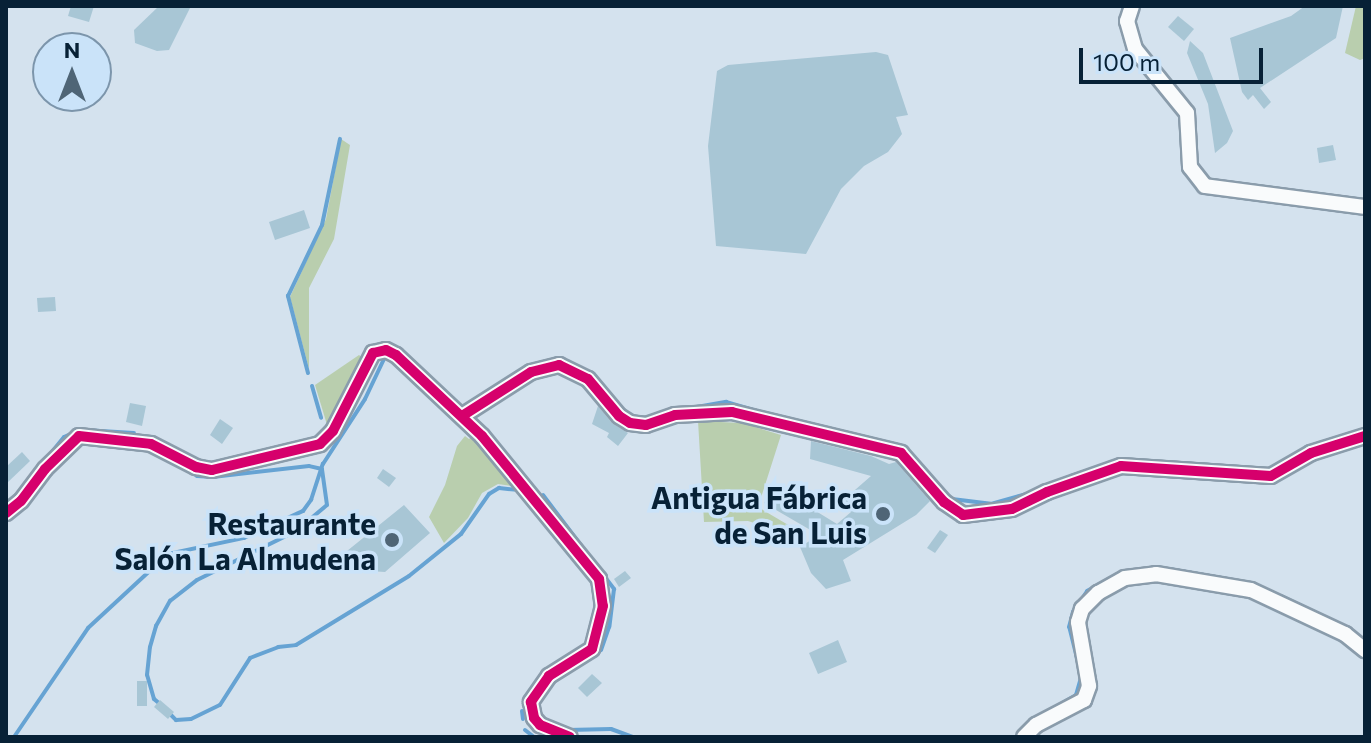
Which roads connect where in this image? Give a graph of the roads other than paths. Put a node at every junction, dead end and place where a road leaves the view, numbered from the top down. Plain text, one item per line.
1 (1132, 6) edge
2 (1365, 207) edge
3 (462, 416) junction
4 (1365, 436) edge
5 (6, 513) edge
6 (1365, 650) edge
7 (570, 737) edge
8 (1024, 737) edge

1 - 2 street
3 - 4 street
3 - 5 street
3 - 7 street
6 - 8 street

